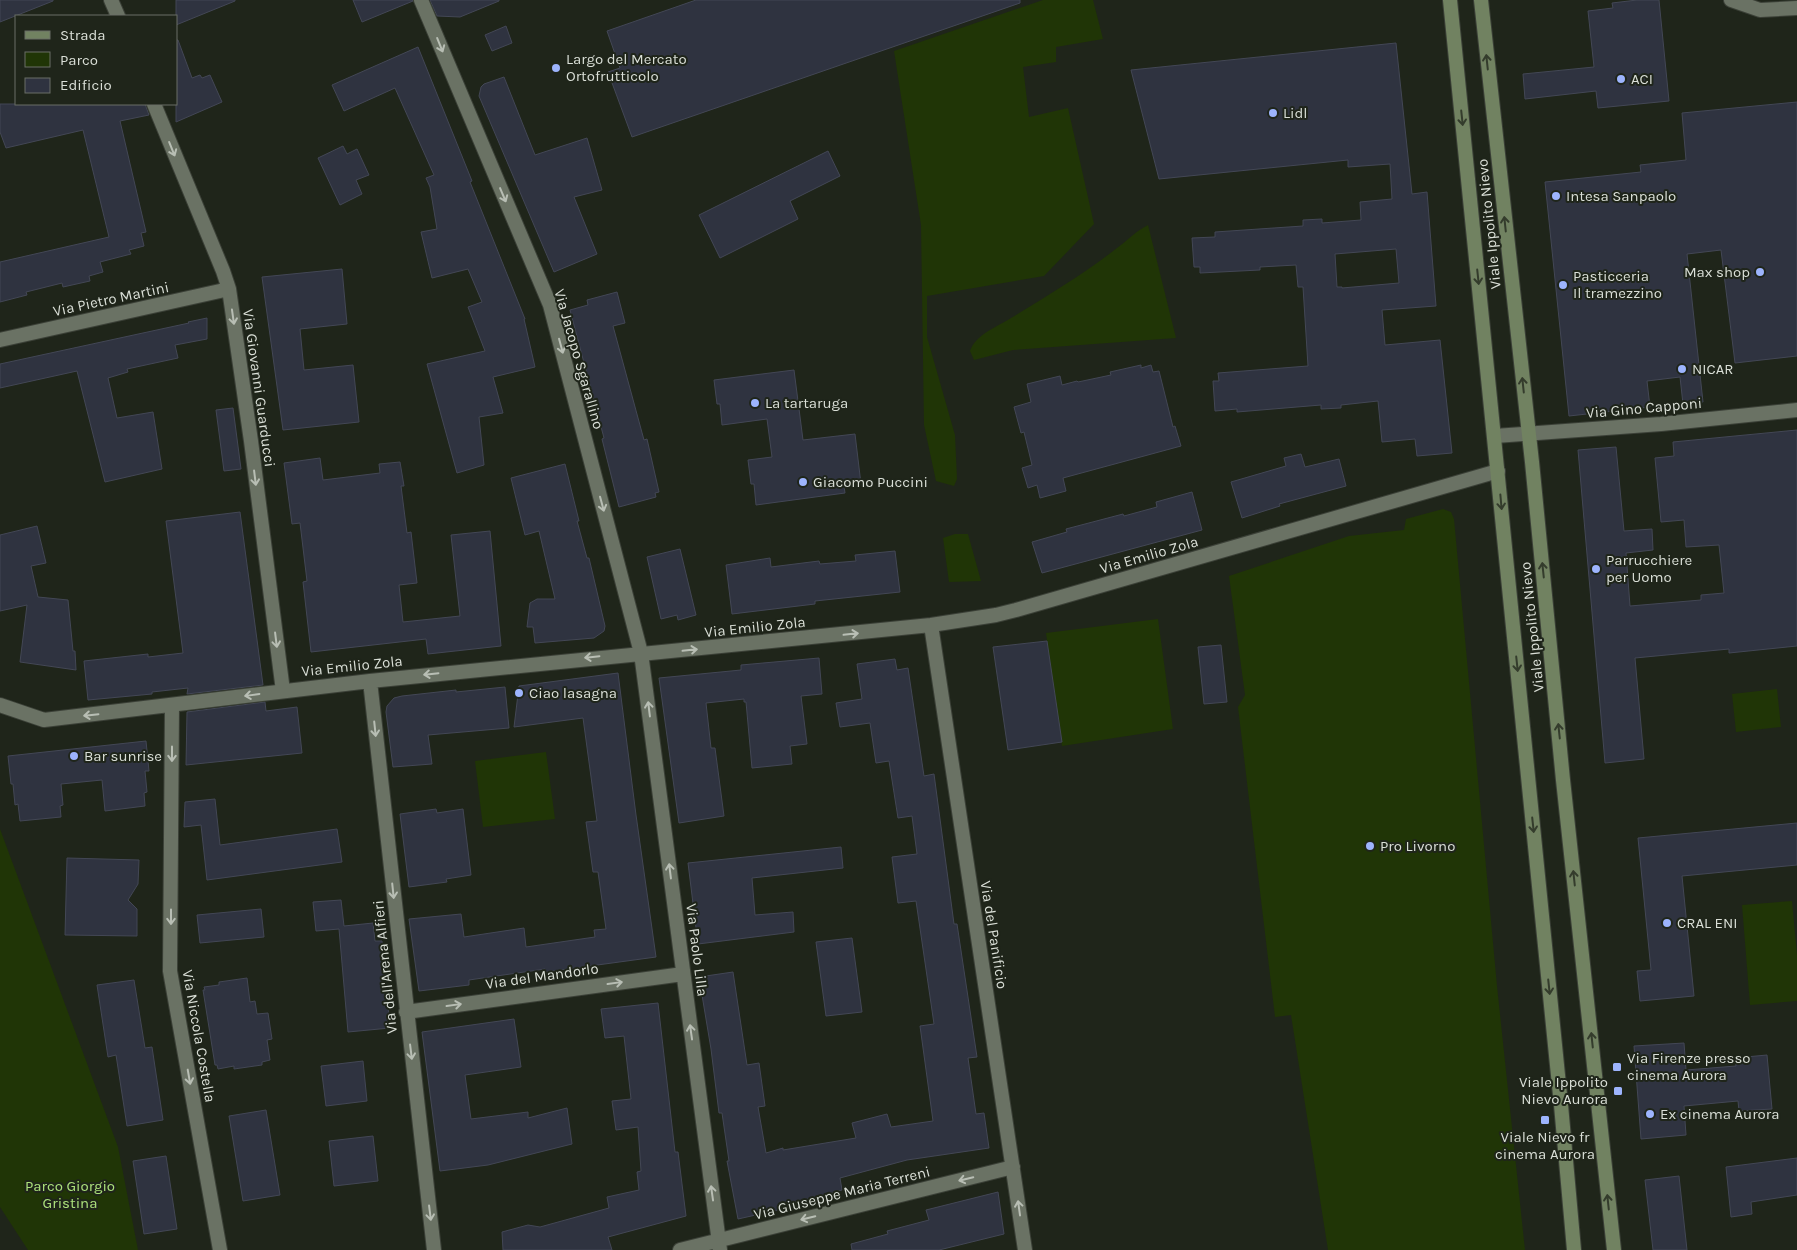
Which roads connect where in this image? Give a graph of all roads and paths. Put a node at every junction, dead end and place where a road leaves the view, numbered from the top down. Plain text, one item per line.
1 (111, 0) edge
2 (421, 0) edge
3 (1450, 0) edge
4 (1481, 0) edge
5 (1731, 0) edge
6 (1797, 8) edge
7 (118, 15) edge
8 (154, 105) edge
9 (229, 289) junction
10 (0, 340) edge
11 (1797, 410) edge
12 (1529, 434) junction
13 (1495, 436) junction
14 (1498, 471) junction
15 (931, 625) junction
16 (641, 654) junction
17 (370, 681) junction
18 (283, 691) junction
19 (0, 705) edge
20 (172, 706) junction
21 (683, 974) junction
22 (406, 1012) junction
23 (1013, 1167) junction
24 (719, 1246) edge
25 (220, 1250) edge
26 (434, 1250) edge
27 (680, 1250) edge
28 (1025, 1250) edge
29 (1574, 1250) edge
30 (1614, 1250) edge

1 - 7 street
2 -> 16 street, Via Jacopo Sgarallino
3 -> 13 main road, Viale Ippolito Nievo
12 -> 4 main road, Viale Ippolito Nievo
5 - 6 street
8 -> 9 street, Via Giovanni Guarducci
9 - 10 street, Via Pietro Martini
9 -> 18 street, Via Giovanni Guarducci
11 - 12 street, Via Gino Capponi
12 - 13 street, Via Gino Capponi
30 -> 12 main road, Viale Ippolito Nievo
13 - 14 main road, Viale Ippolito Nievo
14 - 15 street, Via Emilio Zola
14 -> 29 main road, Viale Ippolito Nievo
16 -> 15 street, Via Emilio Zola
15 - 23 street, Via del Panificio
16 -> 17 street, Via Emilio Zola
21 -> 16 street, Via Paolo Lilla
17 - 18 street, Via Emilio Zola
17 -> 22 street, Via dell'Arena Alfieri
18 -> 20 street, Via Emilio Zola
20 -> 19 street, Via Emilio Zola
20 -> 25 street, Via Niccola Costella
22 -> 21 street, Via del Mandorlo
24 -> 21 street, Via Paolo Lilla
22 -> 26 street, Via dell'Arena Alfieri
23 -> 24 street, Via Giuseppe Maria Terreni
28 -> 23 street, Via del Panificio
24 - 27 street, Via Giuseppe Maria Terreni

